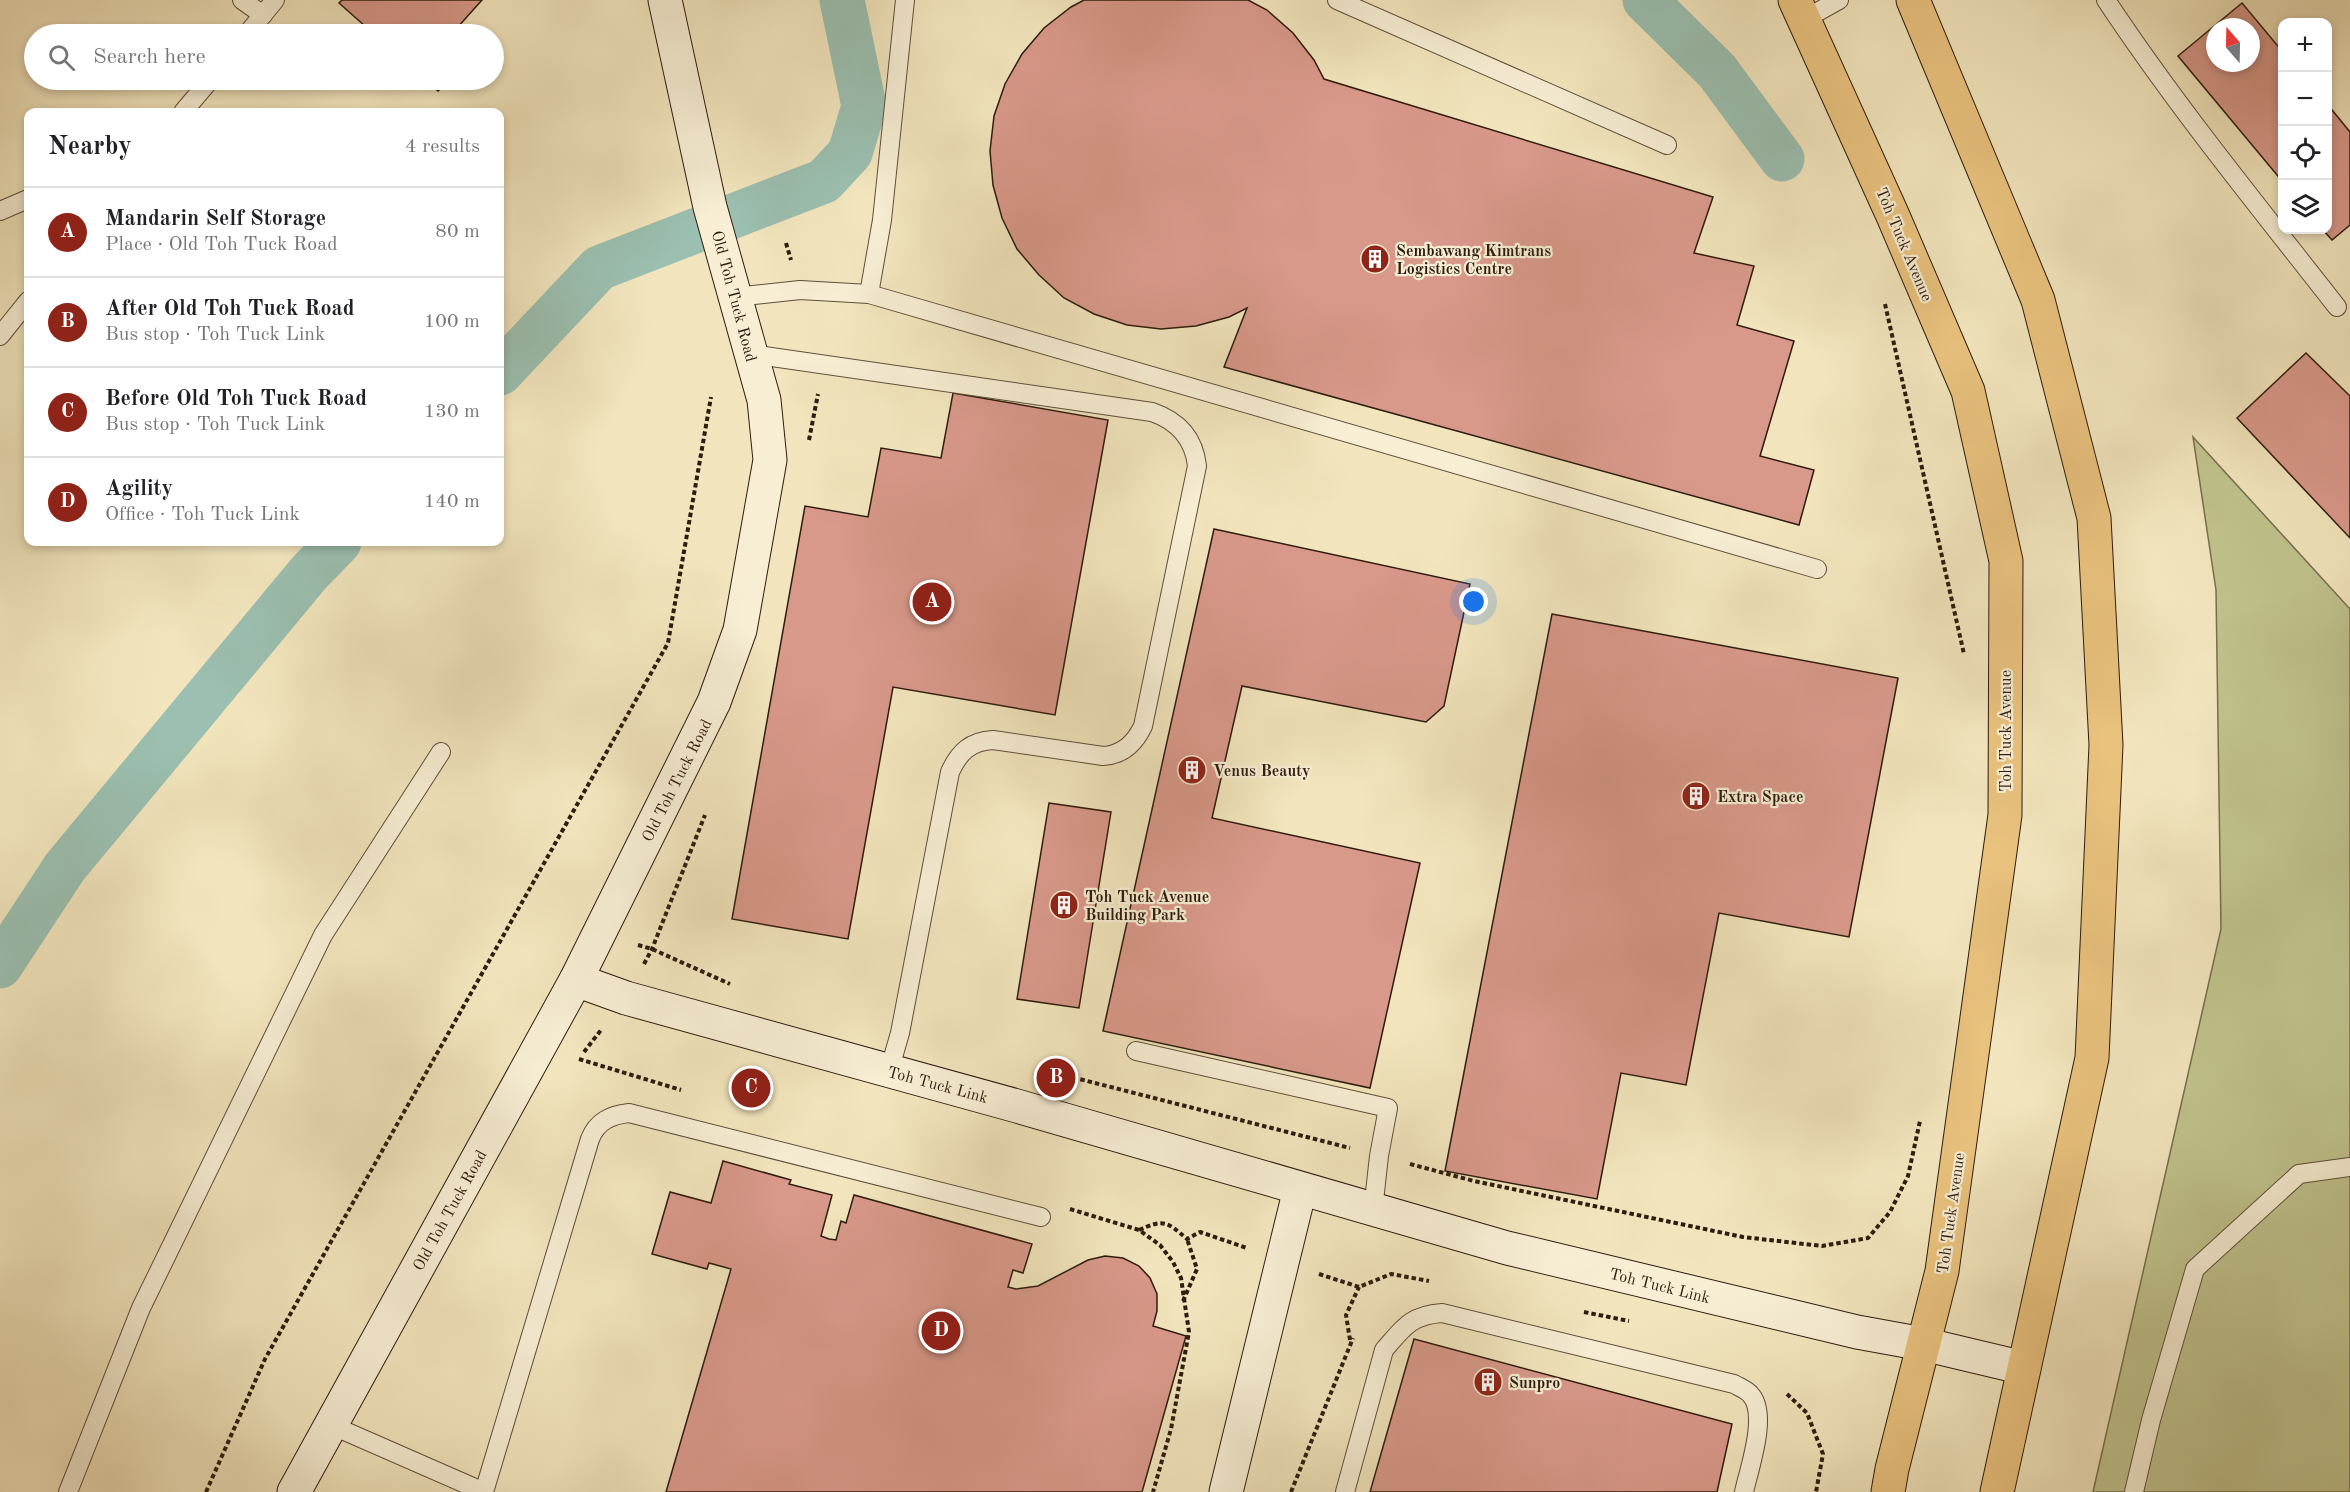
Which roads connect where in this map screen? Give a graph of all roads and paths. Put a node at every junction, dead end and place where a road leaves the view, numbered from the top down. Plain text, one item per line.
1 (242, 0) edge
2 (275, 0) edge
3 (665, 0) edge
4 (905, 0) edge
5 (1337, 0) edge
6 (1839, 0) edge
7 (1913, 0) edge
8 (2106, 0) edge
9 (1800, 10) edge
10 (263, 15) junction
11 (255, 24) edge
12 (202, 90) edge
13 (186, 108) edge
14 (1667, 144) dead end
15 (24, 201) edge
16 (0, 211) edge
17 (869, 294) junction
18 (1884, 296) dead end
19 (735, 297) junction
20 (24, 306) edge
21 (2337, 307) dead end
22 (0, 336) edge
23 (751, 354) junction
24 (711, 397) dead end
25 (1817, 569) dead end
26 (1965, 656) dead end
27 (441, 752) dead end
28 (598, 934) junction
29 (652, 948) junction
30 (576, 980) junction
31 (735, 986) dead end
32 (626, 998) junction
33 (1136, 1051) dead end
34 (579, 1059) dead end
35 (1037, 1068) dead end
36 (888, 1071) junction
37 (1921, 1120) dead end
38 (1379, 1156) junction
39 (2350, 1167) edge
40 (1300, 1189) junction
41 (1373, 1210) junction
42 (1041, 1216) dead end
43 (1138, 1230) dead end
44 (1187, 1239) dead end
45 (1359, 1287) dead end
46 (1183, 1302) junction
47 (1350, 1341) dead end
48 (1923, 1344) junction
49 (2024, 1368) junction
50 (331, 1425) junction
51 (68, 1492) edge
52 (206, 1492) edge
53 (294, 1492) edge
54 (484, 1492) edge
55 (1154, 1492) edge
56 (1226, 1492) edge
57 (1345, 1492) edge
58 (1744, 1492) edge
59 (1888, 1492) edge
60 (1997, 1492) edge
61 (2134, 1492) edge

1 - 10 lane
2 - 10 lane
3 - 19 street, Old Toh Tuck Road
4 - 17 lane
5 - 14 lane
6 - 9 lane
7 - 49 main road
8 - 21 lane
9 - 48 main road, Toh Tuck Avenue
10 - 11 lane
12 - 13 lane
15 - 16 lane
17 - 19 lane
17 - 25 lane
18 - 26 path
19 - 23 street, Old Toh Tuck Road
20 - 22 lane
23 - 28 street, Old Toh Tuck Road
23 - 36 lane
24 - 52 path
27 - 51 lane
28 - 29 path
28 - 30 street, Old Toh Tuck Road
29 - 31 path
29 - 32 path
30 - 32 street, Toh Tuck Link
30 - 50 street, Old Toh Tuck Road
32 - 34 path
32 - 36 street, Toh Tuck Link
33 - 38 lane
35 - 38 path
36 - 40 street, Toh Tuck Link
37 - 38 path
38 - 41 lane
39 - 61 lane
40 - 41 street, Toh Tuck Link
40 - 56 street
41 - 48 street, Toh Tuck Link
42 - 54 lane
43 - 46 path
44 - 46 path
45 - 47 path
46 - 55 path
48 - 49 street, Toh Tuck Link
48 - 59 main road, Toh Tuck Avenue
49 - 60 main road
50 - 53 street, Old Toh Tuck Road
50 - 54 lane
57 - 58 lane

